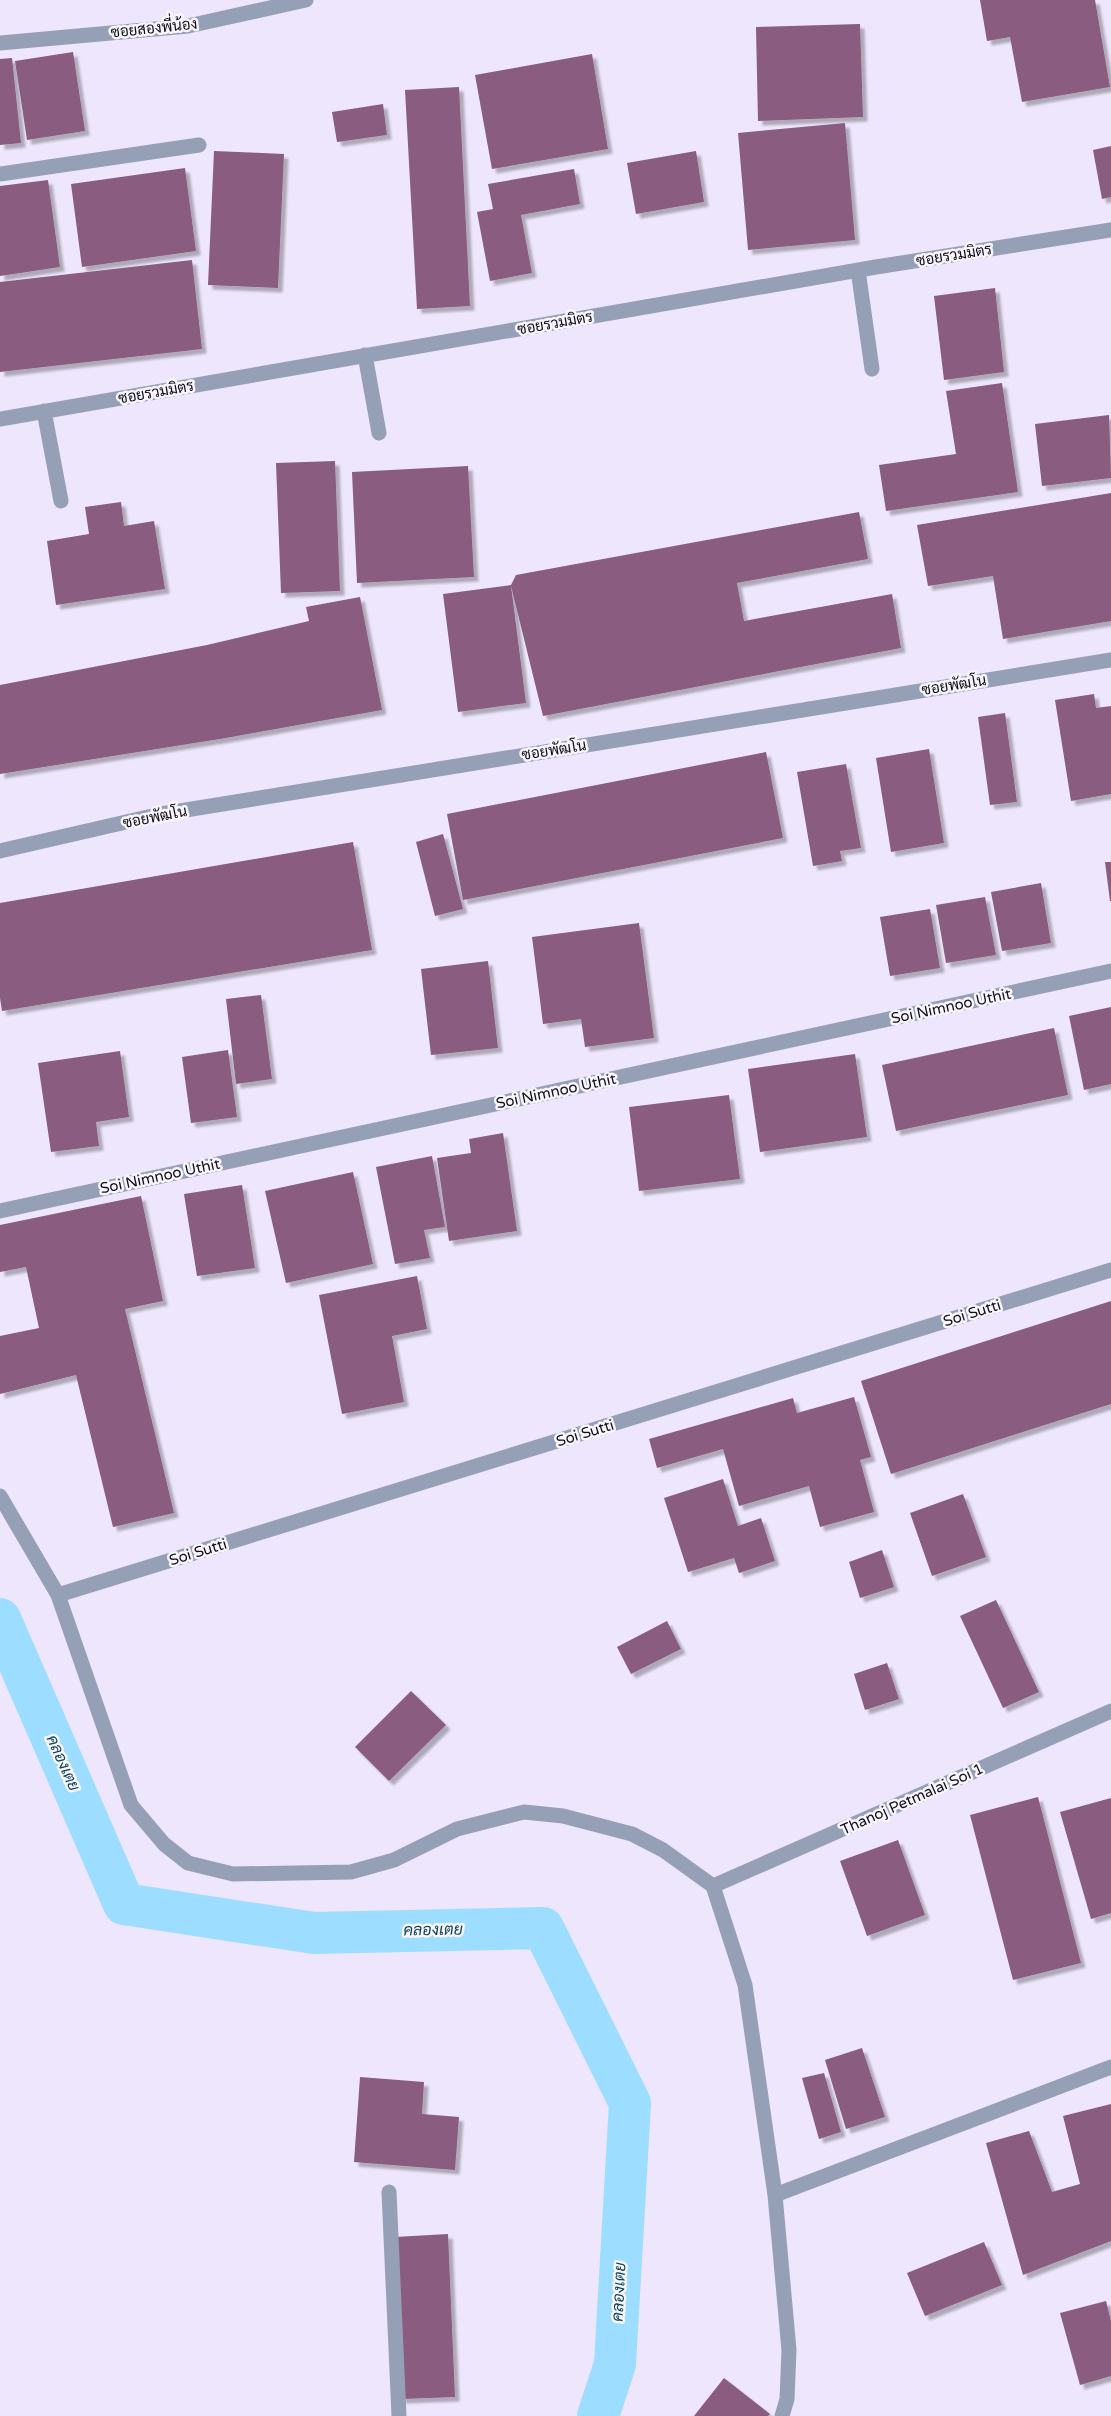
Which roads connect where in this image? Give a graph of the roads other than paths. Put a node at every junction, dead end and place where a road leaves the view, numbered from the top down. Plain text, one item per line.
1 (306, 0) edge
2 (0, 43) edge
3 (199, 145) dead end
4 (0, 174) edge
5 (1111, 230) edge
6 (858, 270) junction
7 (365, 355) junction
8 (872, 369) dead end
9 (44, 411) junction
10 (0, 419) edge
11 (379, 434) dead end
12 (61, 501) dead end
13 (1111, 660) edge
14 (0, 851) edge
15 (1111, 972) edge
16 (0, 1210) edge
17 (1111, 1270) edge
18 (0, 1496) edge
19 (58, 1595) junction
20 (1111, 1711) edge
21 (713, 1886) junction
22 (1111, 2067) edge
23 (388, 2192) dead end
24 (775, 2195) junction
25 (400, 2416) edge
26 (782, 2416) edge

1 - 2 street, ซอยสองพี่น้อง
3 - 4 street
5 - 6 street, ซอยรวมมิตร
6 - 7 street, ซอยรวมมิตร
6 - 8 street
7 - 9 street, ซอยรวมมิตร
7 - 11 street
9 - 10 street, ซอยรวมมิตร
9 - 12 street
13 - 14 street, ซอยพัฒโน
15 - 16 street, Soi Nimnoo Uthit
17 - 19 street, Soi Sutti
18 - 19 street
19 - 21 street
20 - 21 street, Thanoj Petmalai Soi 1
21 - 24 street
22 - 24 street
23 - 25 street
24 - 26 street

